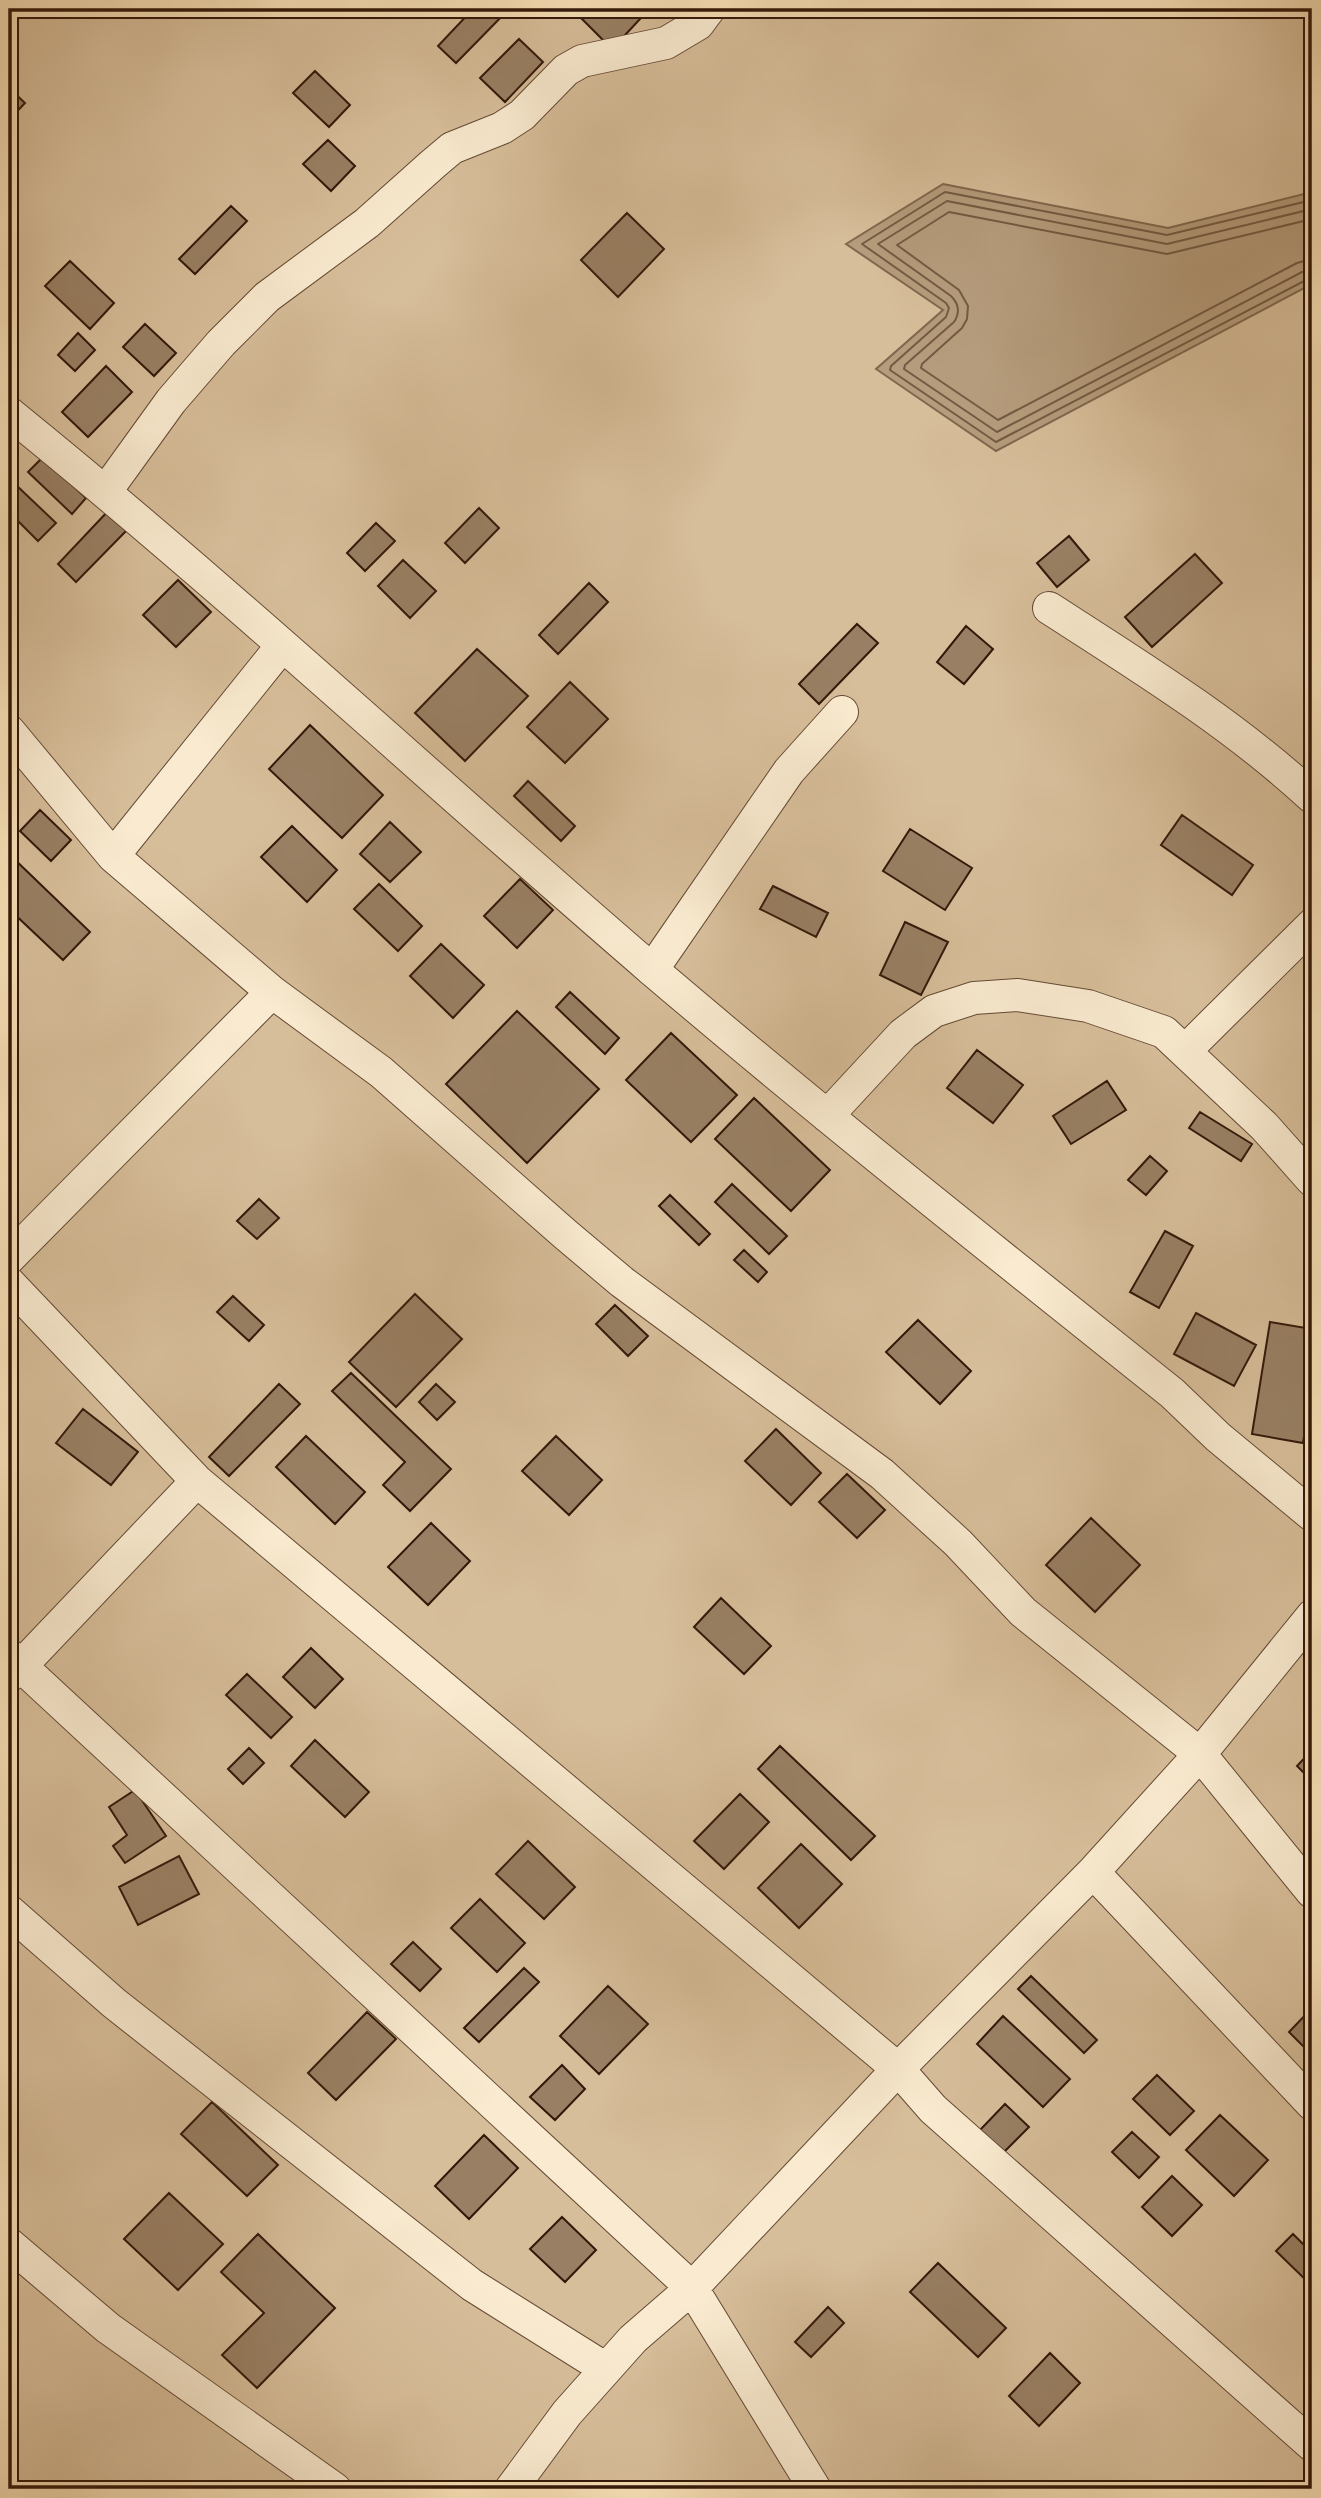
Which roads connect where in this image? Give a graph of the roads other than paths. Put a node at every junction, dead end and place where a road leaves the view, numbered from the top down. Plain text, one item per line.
1 (709, 9) edge
2 (9, 413) edge
3 (106, 491) junction
4 (1049, 608) dead end
5 (281, 647) junction
6 (842, 712) dead end
7 (9, 731) edge
8 (1312, 797) edge
9 (113, 856) junction
10 (1312, 925) edge
11 (652, 970) junction
12 (272, 992) junction
13 (1185, 1051) junction
14 (827, 1115) junction
15 (1312, 1180) edge
16 (9, 1258) edge
17 (9, 1283) edge
18 (197, 1481) junction
19 (1312, 1515) edge
20 (1312, 1616) edge
21 (13, 1666) edge
22 (1200, 1754) junction
23 (1093, 1872) junction
24 (1312, 1892) edge
25 (9, 1911) edge
26 (898, 2069) junction
27 (1312, 2104) edge
28 (9, 2244) edge
29 (692, 2288) junction
30 (607, 2369) junction
31 (1312, 2445) edge
32 (335, 2489) edge
33 (511, 2489) edge
34 (815, 2489) edge

1 - 3 street
2 - 3 street
3 - 5 street
4 - 8 street
5 - 9 street
5 - 11 street
6 - 11 street
7 - 9 street
9 - 12 street
10 - 13 street
11 - 14 street
12 - 16 street
12 - 22 street
13 - 14 street
13 - 15 street
14 - 19 street
17 - 18 street
18 - 21 street
18 - 26 street
20 - 22 street
21 - 29 street
22 - 23 street
22 - 24 street
23 - 26 street
23 - 27 street
25 - 30 street
26 - 29 street
26 - 31 street
28 - 32 street
29 - 30 street
29 - 34 street
30 - 33 street

